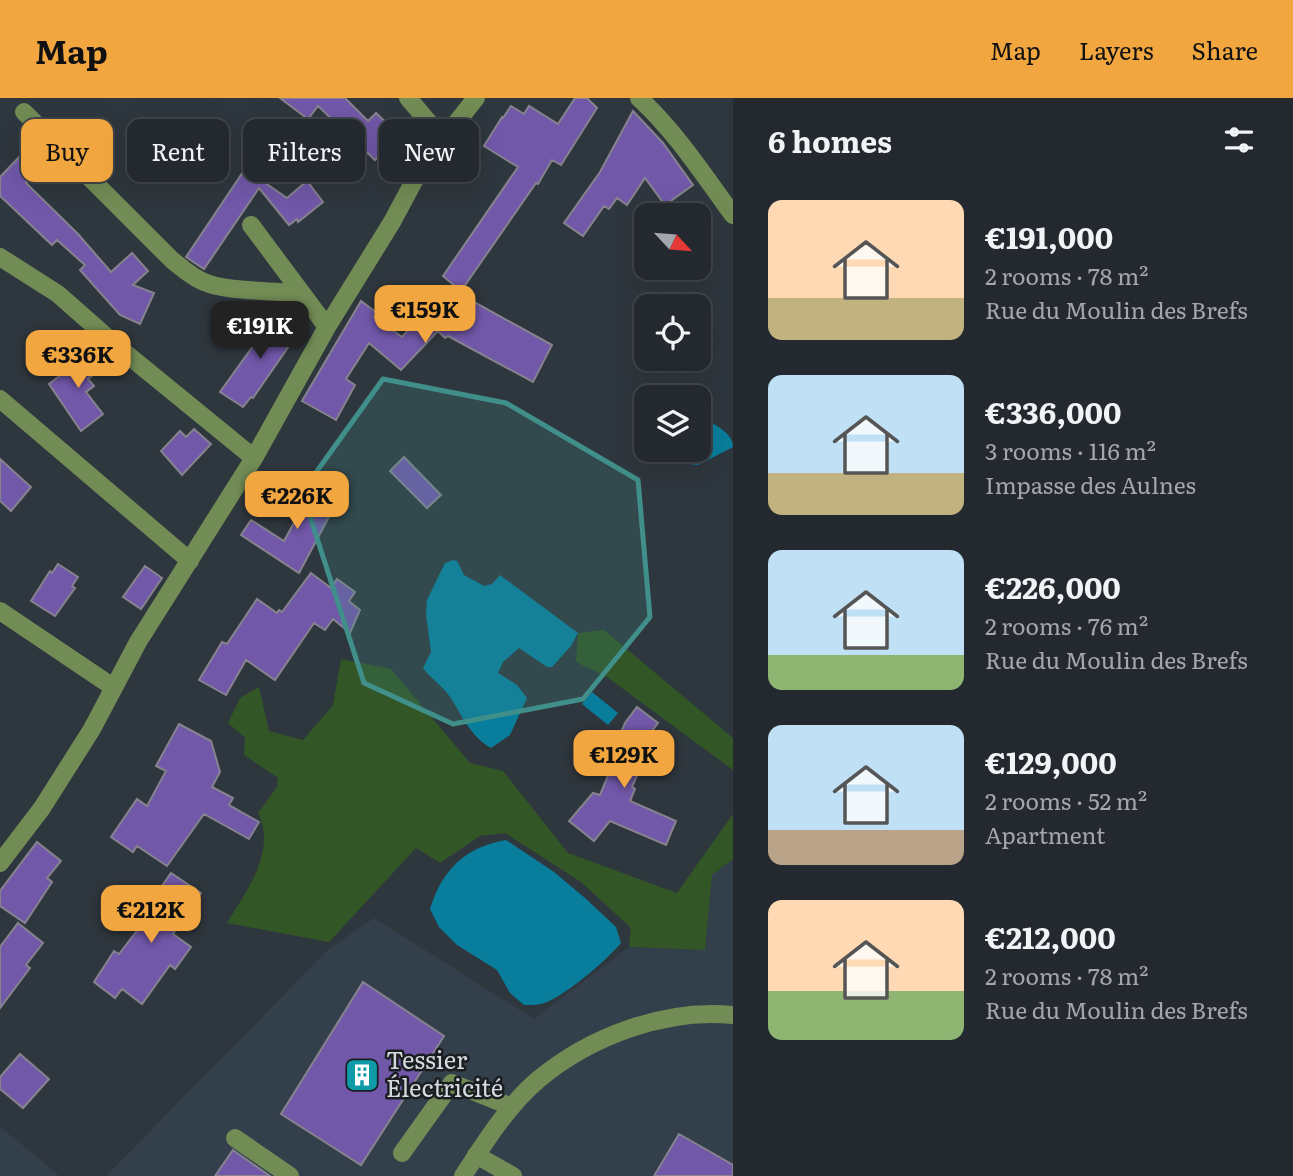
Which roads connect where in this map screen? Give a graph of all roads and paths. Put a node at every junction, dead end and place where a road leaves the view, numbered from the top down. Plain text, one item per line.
1 (408, 98) edge
2 (476, 98) edge
3 (639, 98) edge
4 (24, 113) dead end
5 (426, 119) edge
6 (459, 119) edge
7 (413, 182) edge
8 (733, 215) edge
9 (251, 225) dead end
10 (0, 257) edge
11 (303, 295) junction
12 (327, 327) junction
13 (0, 399) edge
14 (254, 458) junction
15 (190, 561) junction
16 (0, 611) edge
17 (113, 687) junction
18 (0, 863) edge
19 (733, 1015) edge
20 (512, 1107) junction
21 (235, 1138) dead end
22 (402, 1153) dead end
23 (476, 1155) junction
24 (290, 1176) edge
25 (463, 1176) edge
26 (513, 1176) edge

1 - 5 street
2 - 6 street
3 - 8 street
4 - 11 street
7 - 12 street
9 - 11 street
10 - 14 street
11 - 12 street
12 - 14 street
13 - 15 street
14 - 15 street
15 - 17 street
16 - 17 street
17 - 18 street
19 - 20 street
20 - 22 street
20 - 23 street
21 - 24 street
23 - 25 street
23 - 26 street

